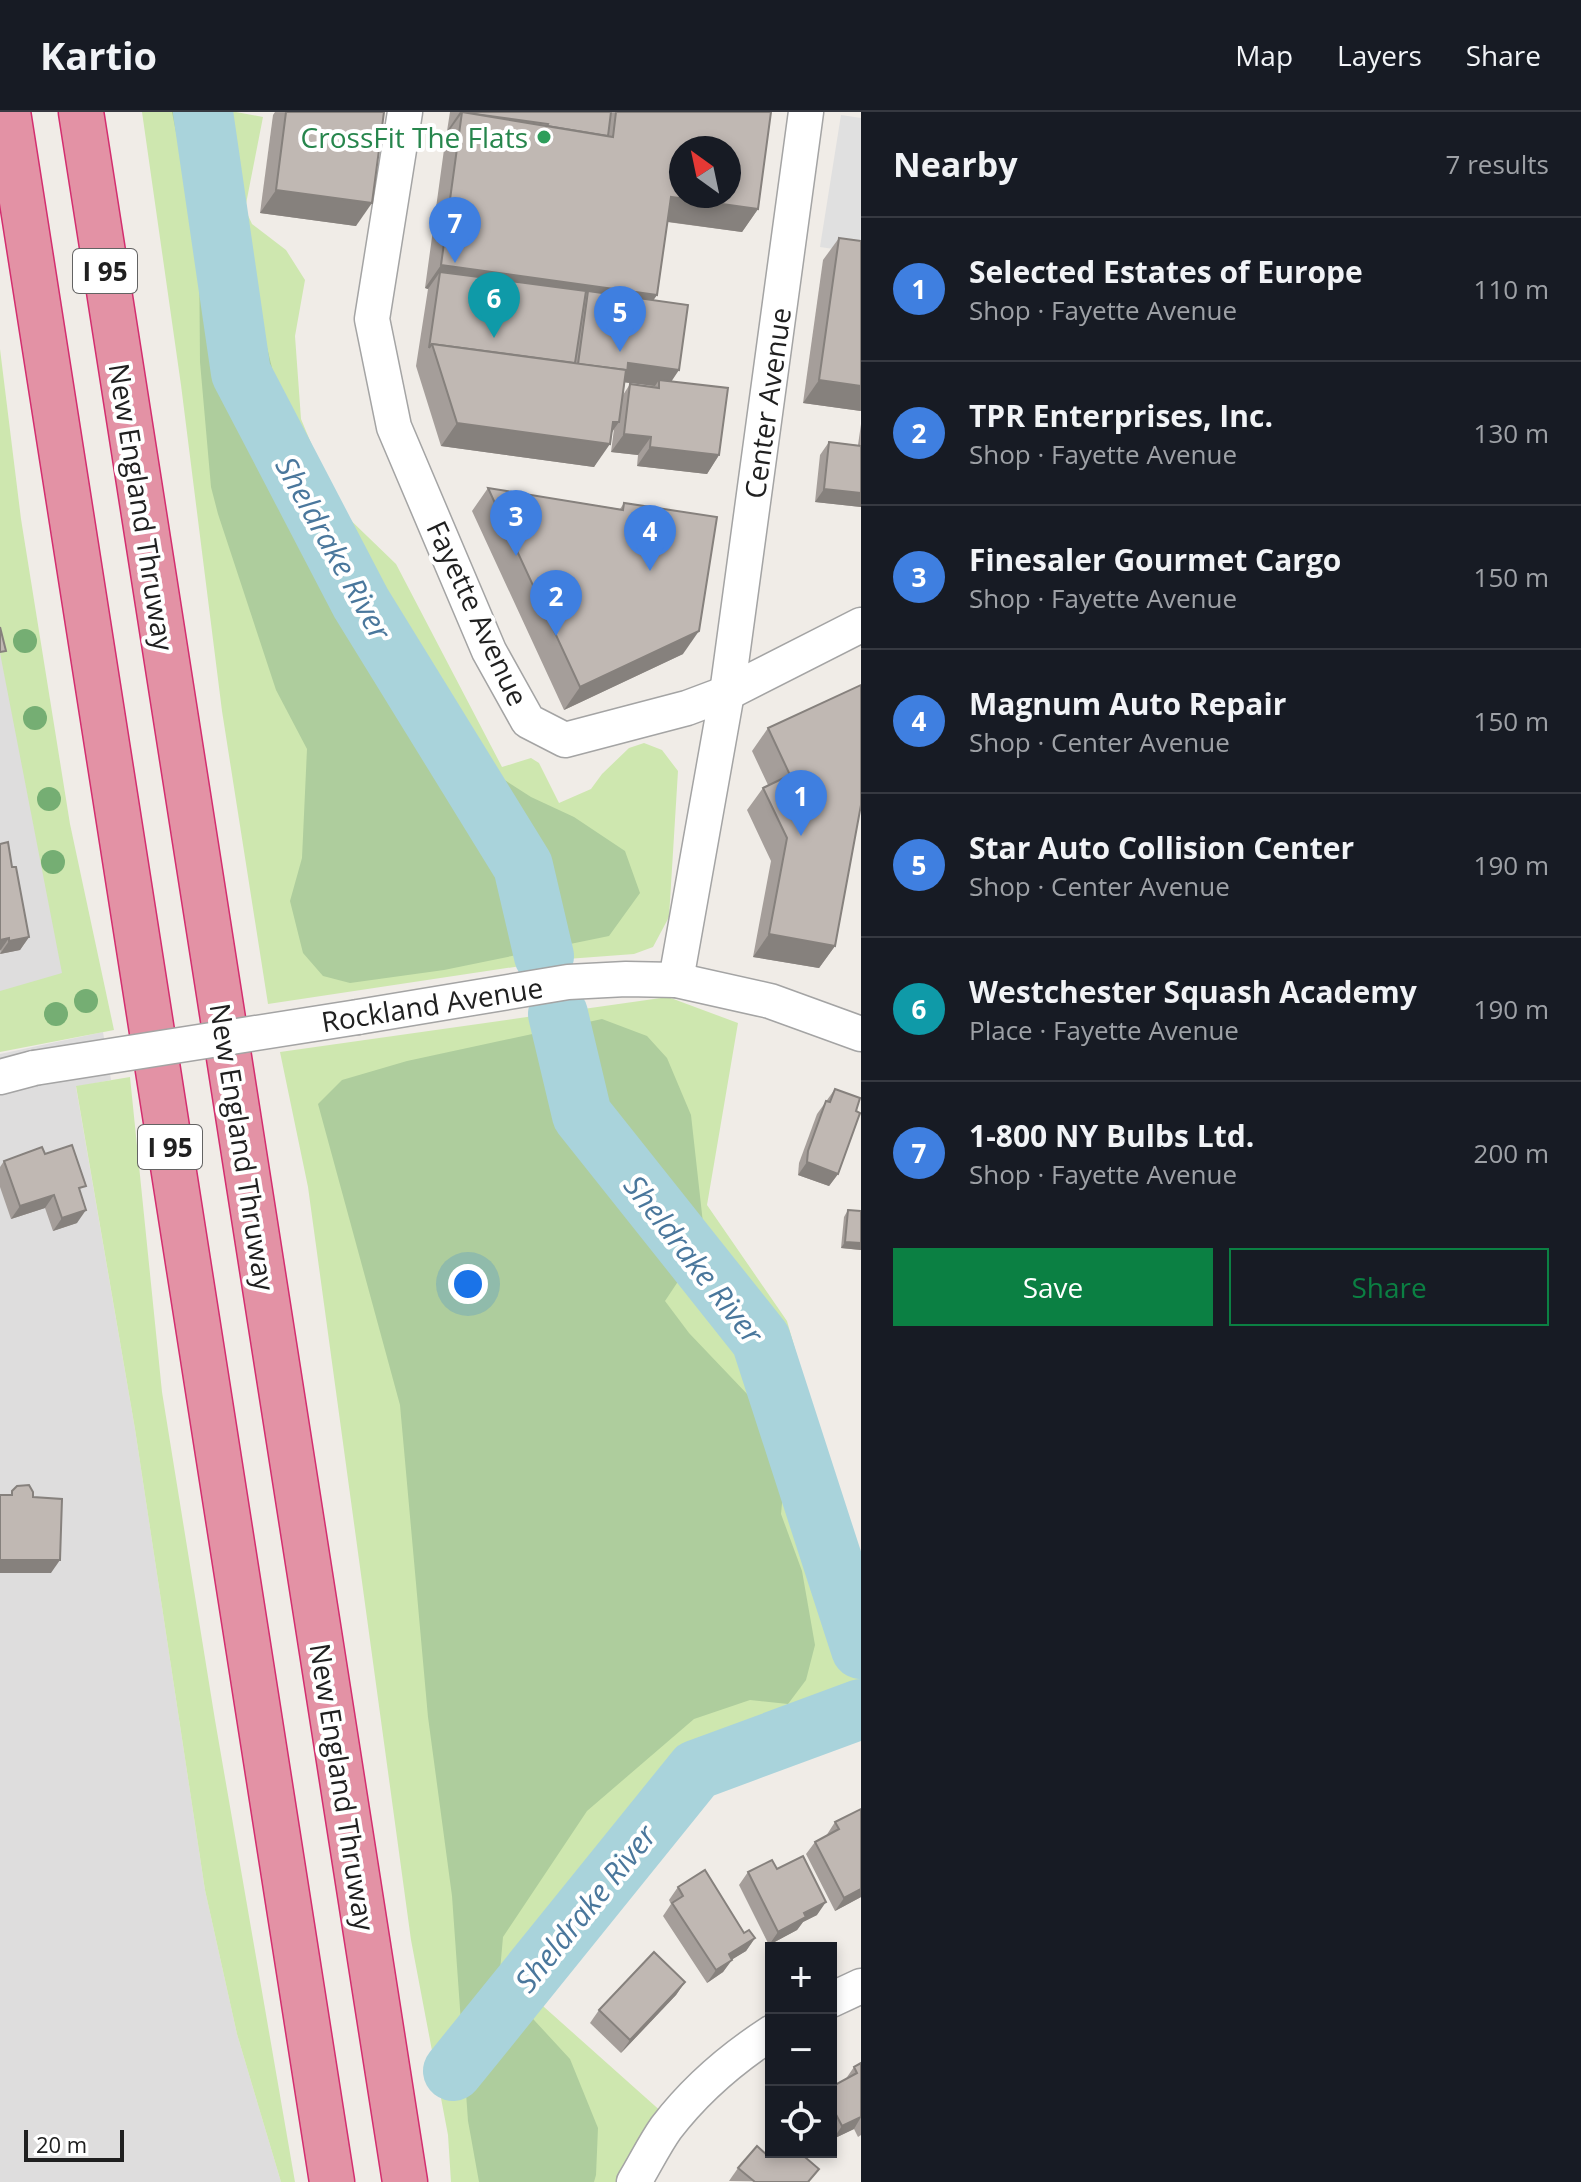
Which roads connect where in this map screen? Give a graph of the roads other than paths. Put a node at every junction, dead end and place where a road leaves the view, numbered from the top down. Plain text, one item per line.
1 (8, 112) edge
2 (81, 112) edge
3 (405, 112) edge
4 (806, 112) edge
5 (861, 625) edge
6 (727, 693) junction
7 (676, 980) junction
8 (861, 1034) edge
9 (0, 1077) edge
10 (861, 1986) edge
11 (837, 1997) edge
12 (765, 2037) edge
13 (332, 2182) edge
14 (405, 2182) edge
15 (634, 2182) edge

1 - 13 highway, I 95
2 - 14 highway, New England Thruway / I 95
3 - 6 street, Fayette Avenue
4 - 6 street, Center Avenue
5 - 6 street, Fayette Avenue
6 - 7 street
7 - 8 street, Rockland Avenue
7 - 9 street, Rockland Avenue, bridge
10 - 11 street
12 - 15 street

